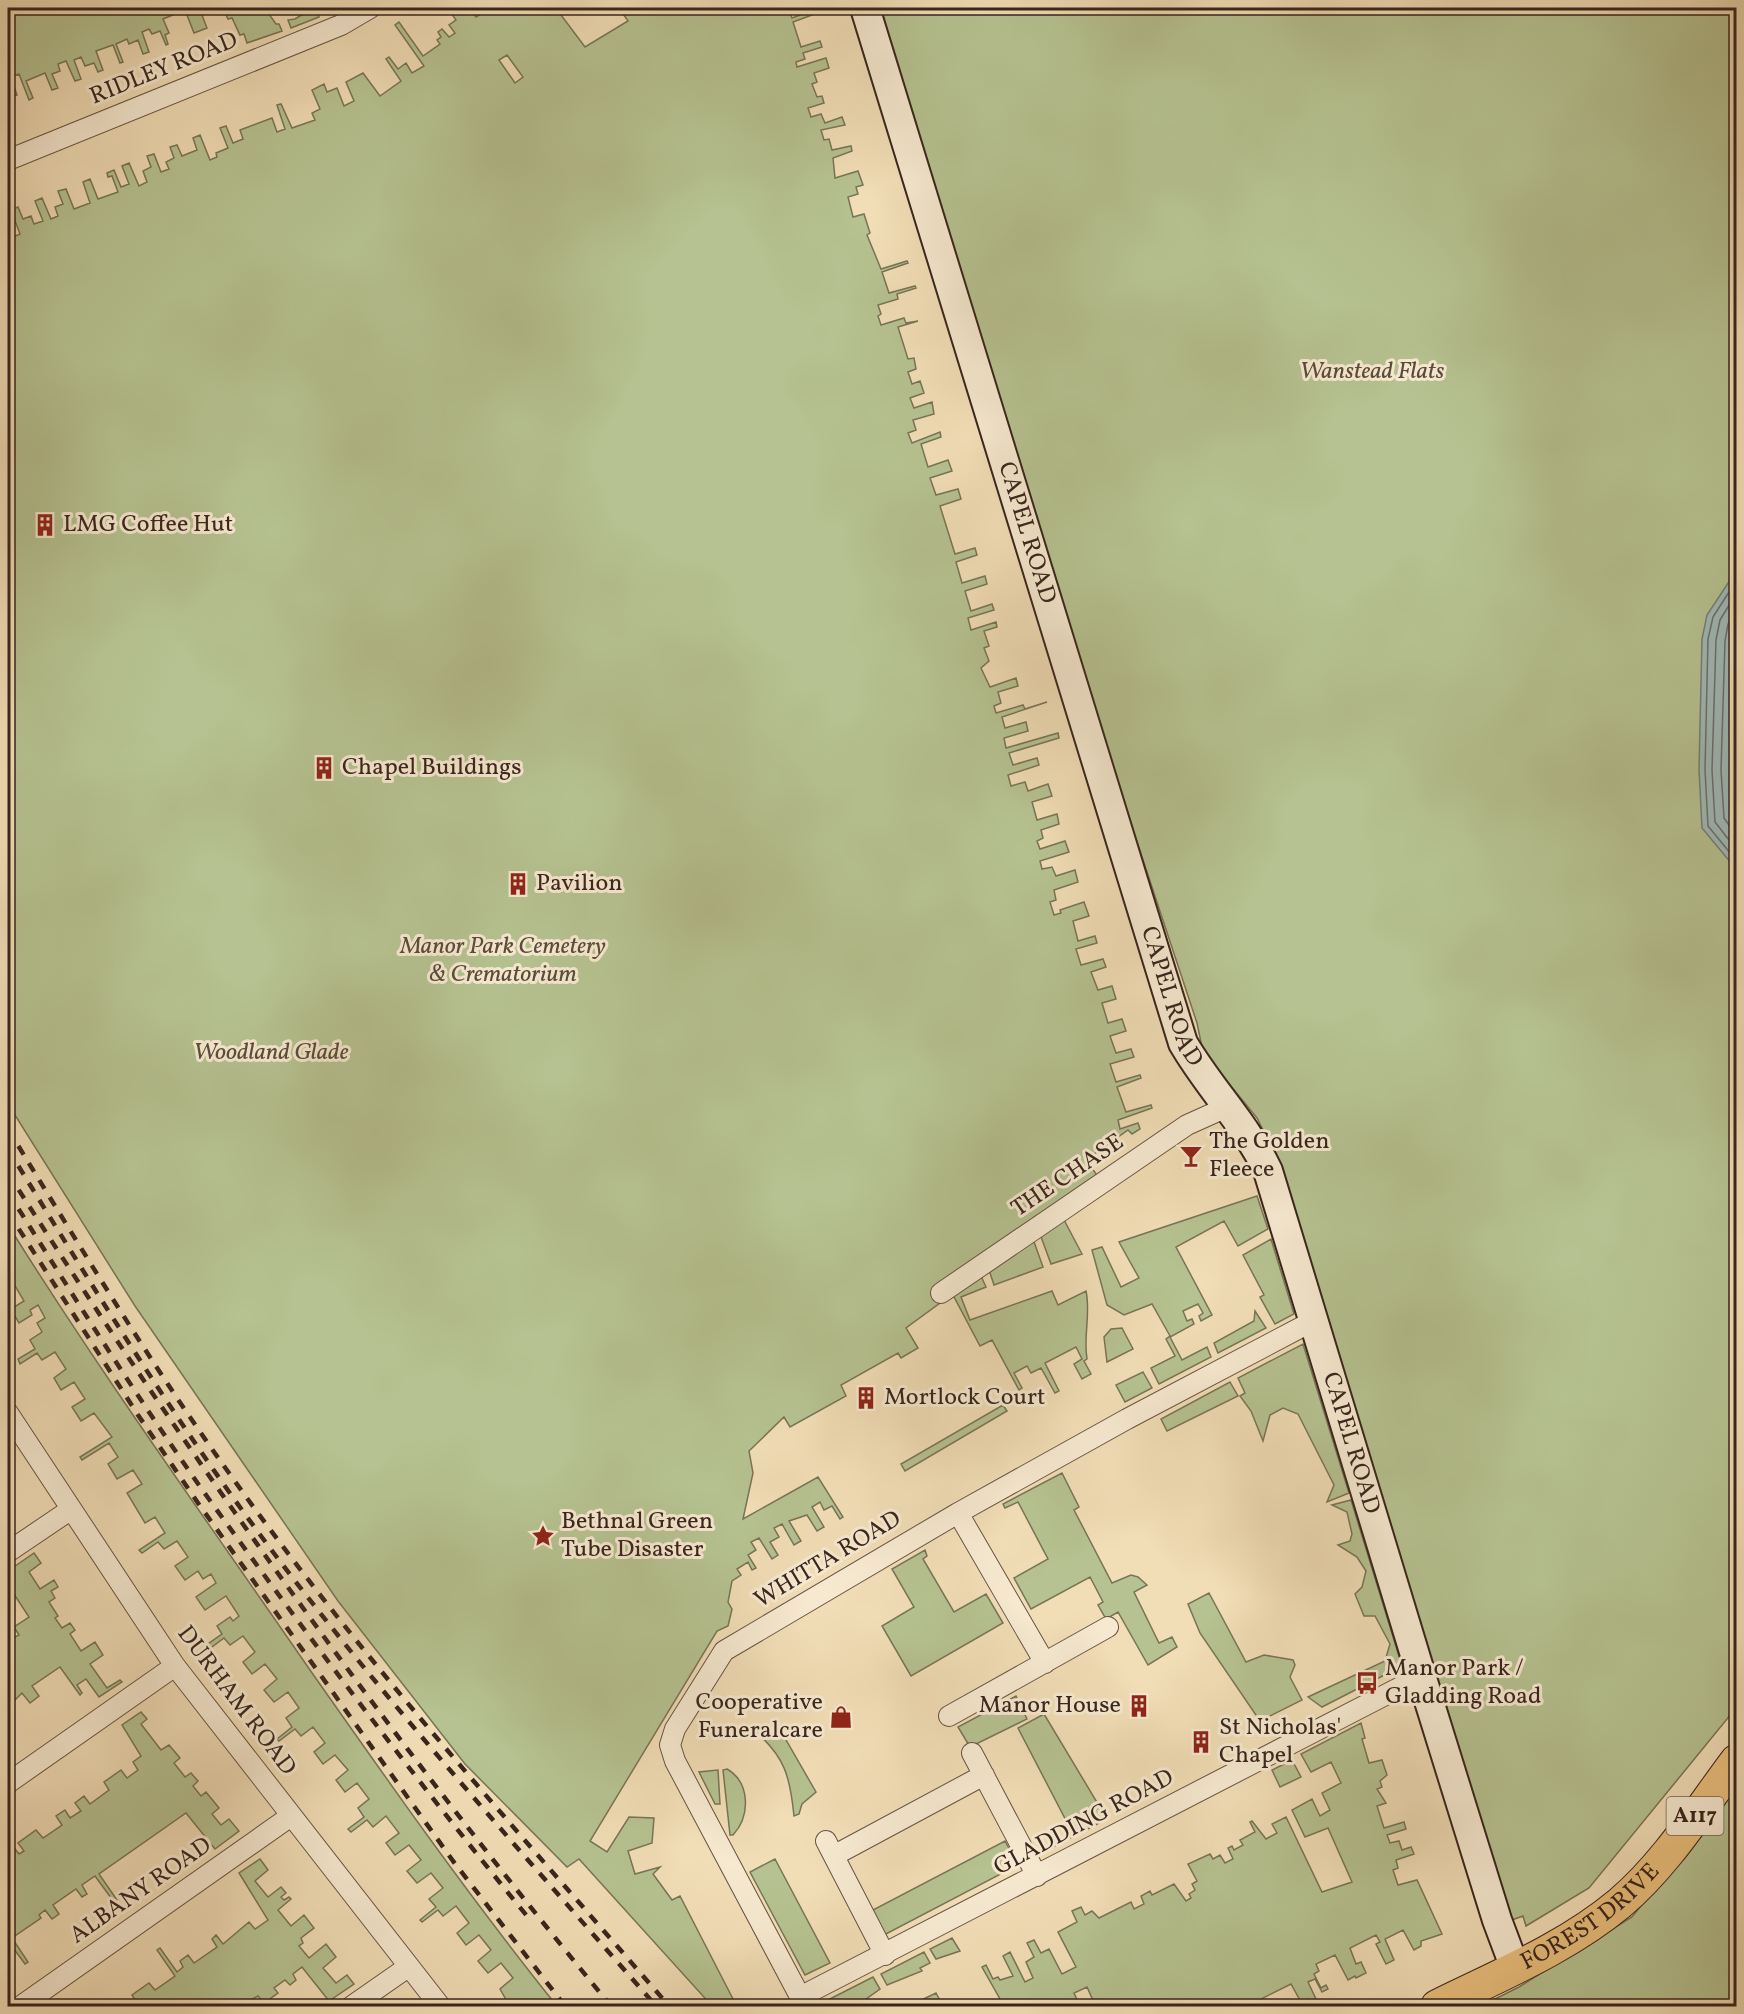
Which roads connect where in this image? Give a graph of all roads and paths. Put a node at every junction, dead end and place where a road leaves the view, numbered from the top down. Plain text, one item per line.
1 (370, 8) edge
2 (865, 8) edge
3 (343, 14) edge
4 (8, 160) edge
5 (1227, 1107) junction
6 (941, 1293) dead end
7 (1313, 1321) junction
8 (8, 1413) edge
9 (70, 1510) junction
10 (958, 1513) junction
11 (8, 1552) edge
12 (1108, 1627) dead end
13 (1045, 1663) junction
14 (175, 1666) junction
15 (1422, 1676) junction
16 (948, 1716) dead end
17 (972, 1753) dead end
18 (1737, 1761) edge
19 (984, 1775) junction
20 (8, 1784) edge
21 (291, 1816) junction
22 (1037, 1876) junction
23 (885, 1955) junction
24 (408, 1967) junction
25 (1515, 1968) junction
26 (802, 2002) edge
27 (21, 2007) edge
28 (352, 2007) edge
29 (440, 2007) edge
30 (1437, 2007) edge

1 - 3 street, RIDLEY ROAD
2 - 5 street, CAPEL ROAD
3 - 4 street, RIDLEY ROAD
5 - 6 street, THE CHASE
5 - 7 street, CAPEL ROAD
7 - 10 street, WHITTA ROAD
7 - 15 street, CAPEL ROAD
8 - 9 street, DURHAM ROAD
9 - 11 street
9 - 14 street, DURHAM ROAD
10 - 13 street
10 - 26 street, WHITTA ROAD
12 - 13 street
13 - 16 street
14 - 20 street
14 - 21 street, DURHAM ROAD
15 - 22 street, GLADDING ROAD
15 - 25 street, CAPEL ROAD
17 - 19 street
18 - 25 main road, FOREST DRIVE / A117
19 - 22 street
19 - 23 street
21 - 24 street, DURHAM ROAD
21 - 27 street, ALBANY ROAD
22 - 23 street, GLADDING ROAD
23 - 26 street, GLADDING ROAD
24 - 28 street
24 - 29 street, DURHAM ROAD
25 - 30 main road, FOREST DRIVE / A117

